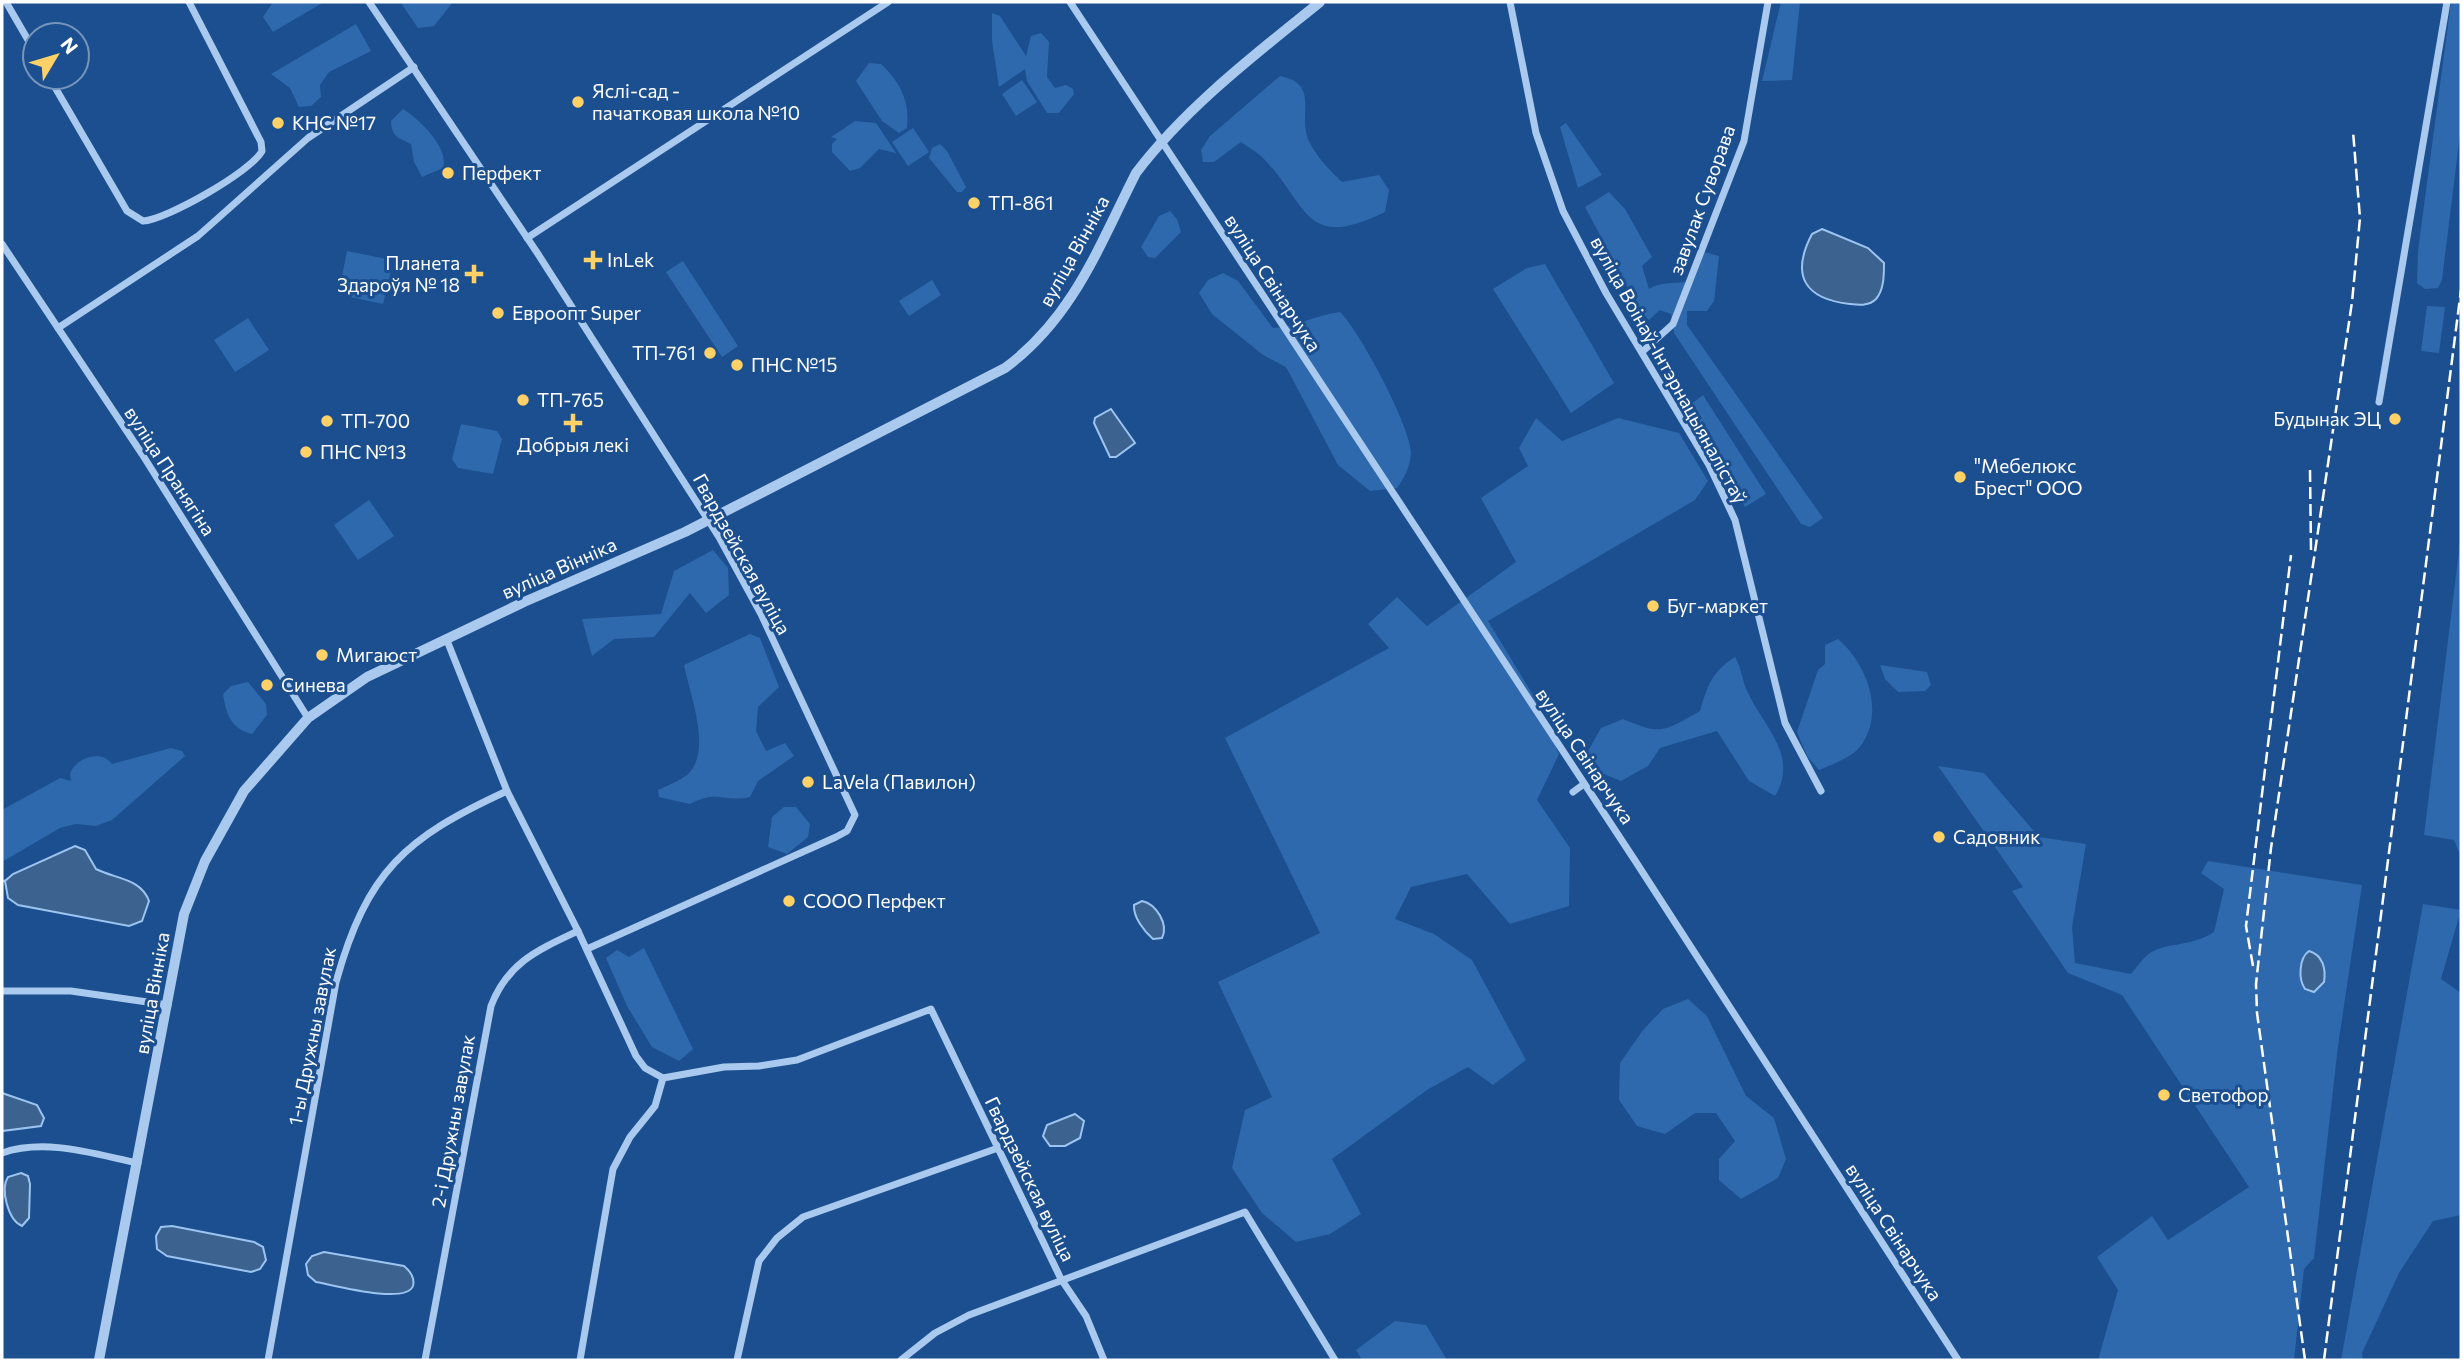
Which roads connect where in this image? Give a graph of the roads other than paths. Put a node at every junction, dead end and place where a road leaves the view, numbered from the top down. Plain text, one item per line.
1 (6, 2) edge
2 (189, 2) edge
3 (369, 2) edge
4 (888, 2) edge
5 (1070, 2) edge
6 (1320, 2) edge
7 (1510, 2) edge
8 (1768, 2) edge
9 (2447, 2) edge
10 (21, 28) edge
11 (414, 67) junction
12 (57, 91) edge
13 (1161, 143) junction
14 (527, 238) junction
15 (3, 248) edge
16 (58, 328) junction
17 (1642, 352) junction
18 (2379, 402) dead end
19 (709, 520) junction
20 (446, 638) junction
21 (309, 718) junction
22 (1584, 784) junction
23 (507, 791) junction
24 (1821, 791) dead end
25 (1573, 792) dead end
26 (578, 931) junction
27 (587, 949) junction
28 (2, 991) edge
29 (168, 1005) junction
30 (663, 1078) junction
31 (998, 1148) junction
32 (2, 1153) edge
33 (138, 1163) junction
34 (1061, 1279) junction
35 (99, 1360) edge
36 (268, 1360) edge
37 (425, 1360) edge
38 (580, 1360) edge
39 (737, 1360) edge
40 (901, 1360) edge
41 (1104, 1360) edge
42 (1335, 1360) edge
43 (1958, 1360) edge

1 - 10 street
2 - 12 street
3 - 11 street, Гвардзейская вуліца
4 - 14 street
5 - 13 street, вуліца Свінарчука
6 - 13 street, вуліца Вінніка
7 - 17 street, вуліца Воінаў-Інтэрнацыяналістаў
8 - 17 street, завулак Суворава
9 - 18 street
11 - 14 street, Гвардзейская вуліца
11 - 16 street
13 - 19 street, вуліца Вінніка
13 - 22 street, вуліца Свінарчука
14 - 19 street, Гвардзейская вуліца
15 - 16 street, вуліца Пранягіна
16 - 21 street, вуліца Пранягіна
17 - 24 street, вуліца Воінаў-Інтэрнацыяналістаў
19 - 20 street, вуліца Вінніка
19 - 27 street, Гвардзейская вуліца
20 - 21 street, вуліца Вінніка
20 - 23 street
21 - 29 street, вуліца Вінніка
22 - 25 street
22 - 43 street, вуліца Свінарчука
23 - 26 street
23 - 36 street, 1-ы Дружны завулак
26 - 27 street
26 - 37 street, 2-і Дружны завулак
27 - 30 street
28 - 29 street
29 - 33 street, вуліца Вінніка
30 - 31 street, Гвардзейская вуліца
30 - 38 street
31 - 34 street, Гвардзейская вуліца
31 - 39 street
32 - 33 street
33 - 35 street, вуліца Вінніка
34 - 40 street
34 - 41 street, Гвардзейская вуліца
34 - 42 street

